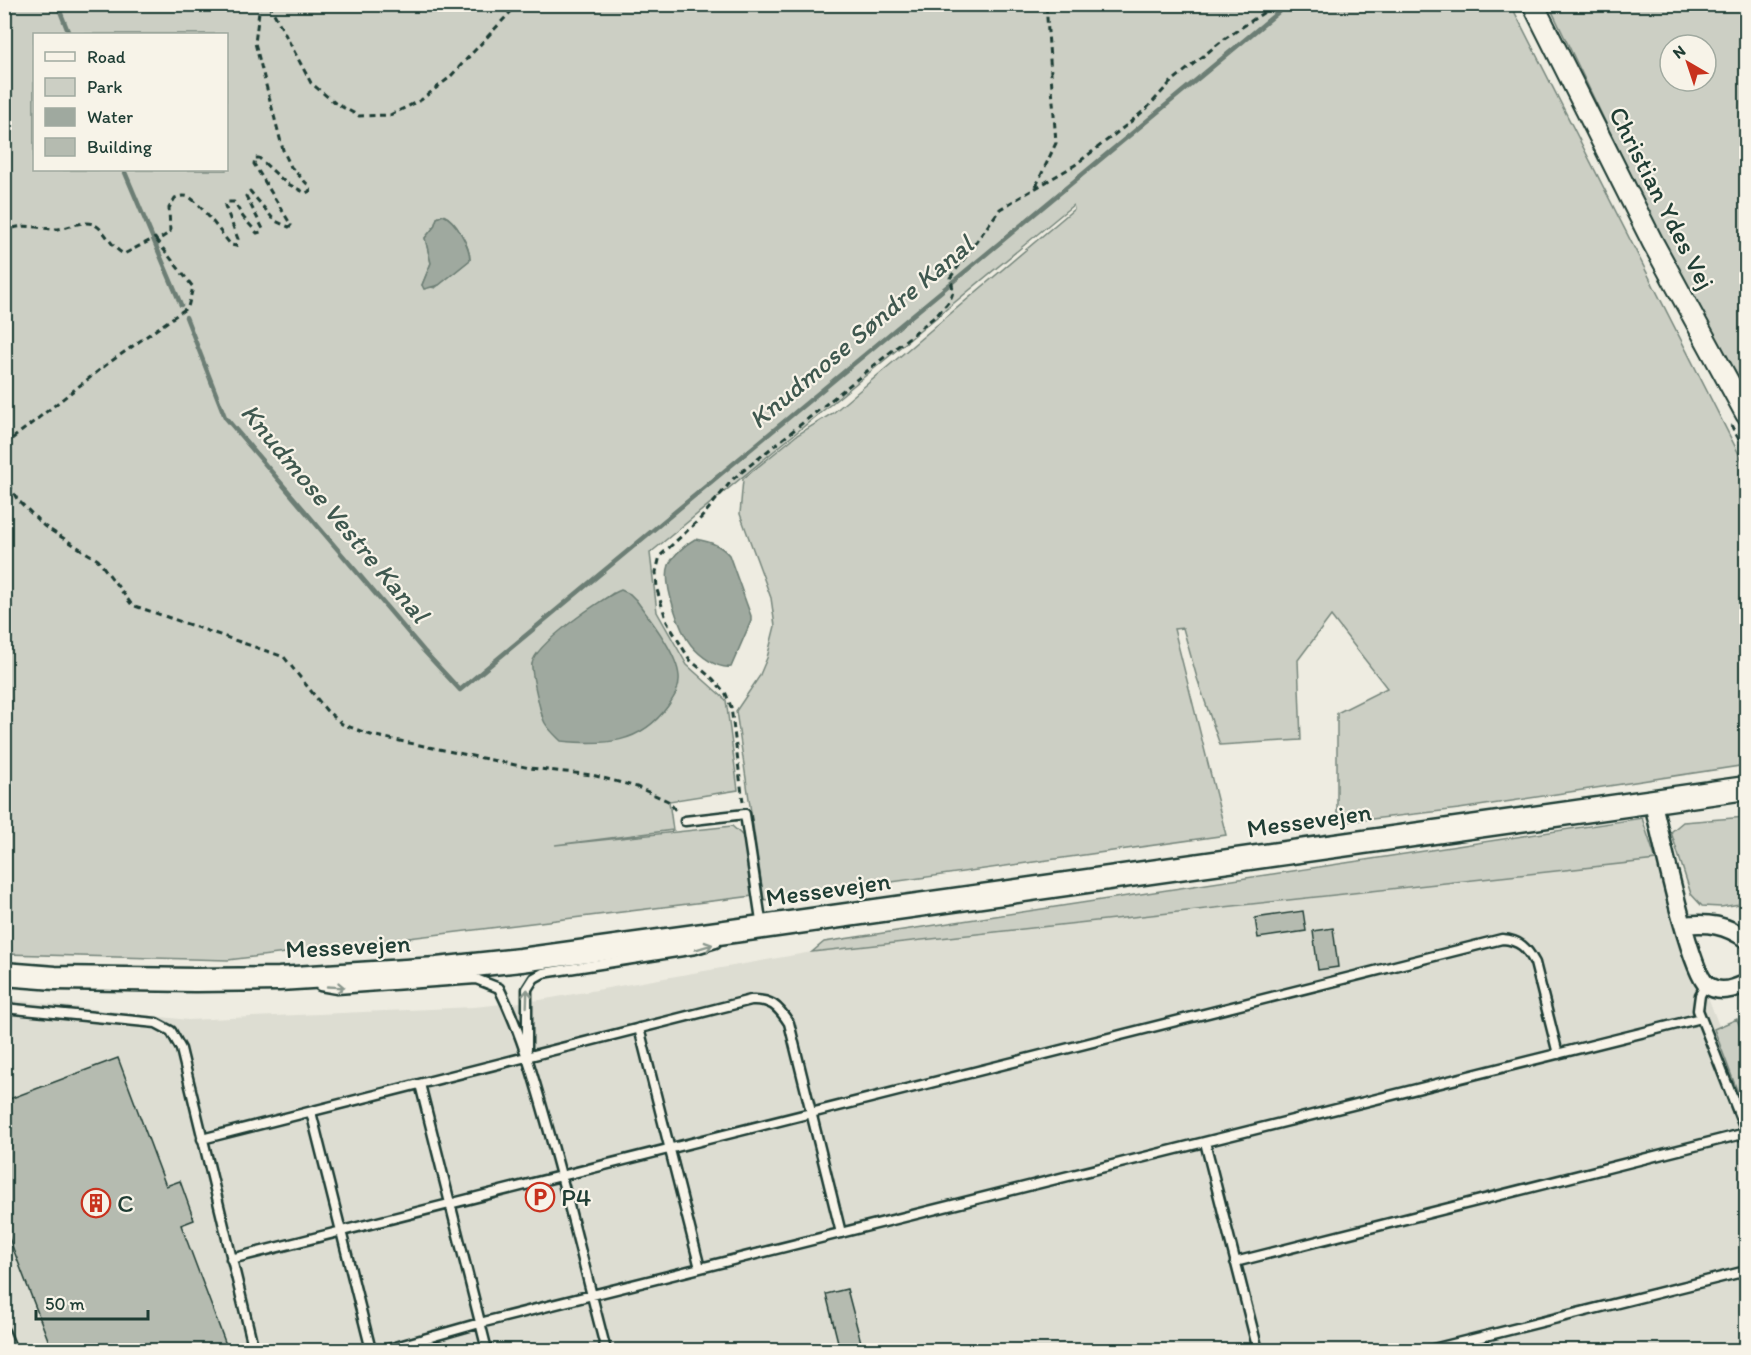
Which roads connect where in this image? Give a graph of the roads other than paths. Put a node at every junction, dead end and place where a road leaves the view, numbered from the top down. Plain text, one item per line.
1 (1533, 4) edge
2 (1746, 414) edge
3 (1746, 788) edge
4 (1655, 801) junction
5 (685, 822) road end
6 (1684, 925) junction
7 (762, 927) junction
8 (1746, 939) edge
9 (4, 974) edge
10 (279, 978) junction
11 (1746, 983) edge
12 (1706, 984) junction
13 (4, 1008) edge
14 (1701, 1018) junction
15 (639, 1028) junction
16 (1558, 1054) junction
17 (527, 1056) junction
18 (420, 1084) junction
19 (311, 1112) junction
20 (811, 1113) junction
21 (1746, 1133) edge
22 (202, 1139) junction
23 (1205, 1143) junction
24 (670, 1149) junction
25 (562, 1176) junction
26 (450, 1204) junction
27 (341, 1231) junction
28 (841, 1233) junction
29 (231, 1259) junction
30 (1235, 1262) junction
31 (700, 1269) junction
32 (1746, 1271) edge
33 (592, 1296) junction
34 (480, 1323) junction
35 (4, 1331) edge
36 (12, 1350) edge
37 (254, 1350) edge
38 (371, 1350) edge
39 (385, 1350) edge
40 (487, 1350) edge
41 (606, 1350) edge
42 (1258, 1350) edge
43 (1429, 1350) edge

1 - 2 street, Christian Ydes Vej
3 - 4 main road, Messevejen
4 - 6 street
4 - 7 main road, Messevejen
5 - 7 lane
6 - 8 street
6 - 12 street
7 - 10 main road, Messevejen
17 -> 7 lane
9 - 10 main road, Messevejen
10 -> 17 lane
11 - 12 street
12 - 14 lane
13 - 22 lane
14 - 16 lane
14 - 21 lane
15 - 17 lane
15 - 20 lane
15 - 24 lane
16 - 20 lane
16 - 23 lane
17 - 18 lane
17 - 25 lane
18 - 19 lane
18 - 26 lane
19 - 22 lane
19 - 27 lane
20 - 24 lane
20 - 28 lane
21 - 30 lane
22 - 29 lane
23 - 28 lane
23 - 30 lane
24 - 25 lane
24 - 31 lane
25 - 26 lane
25 - 33 lane
26 - 27 lane
26 - 34 lane
27 - 29 lane
27 - 38 lane
28 - 31 lane
29 - 37 lane
30 - 42 lane
31 - 33 lane
32 - 43 lane
33 - 34 lane
33 - 41 lane
34 - 39 lane
34 - 40 lane
35 - 36 lane

